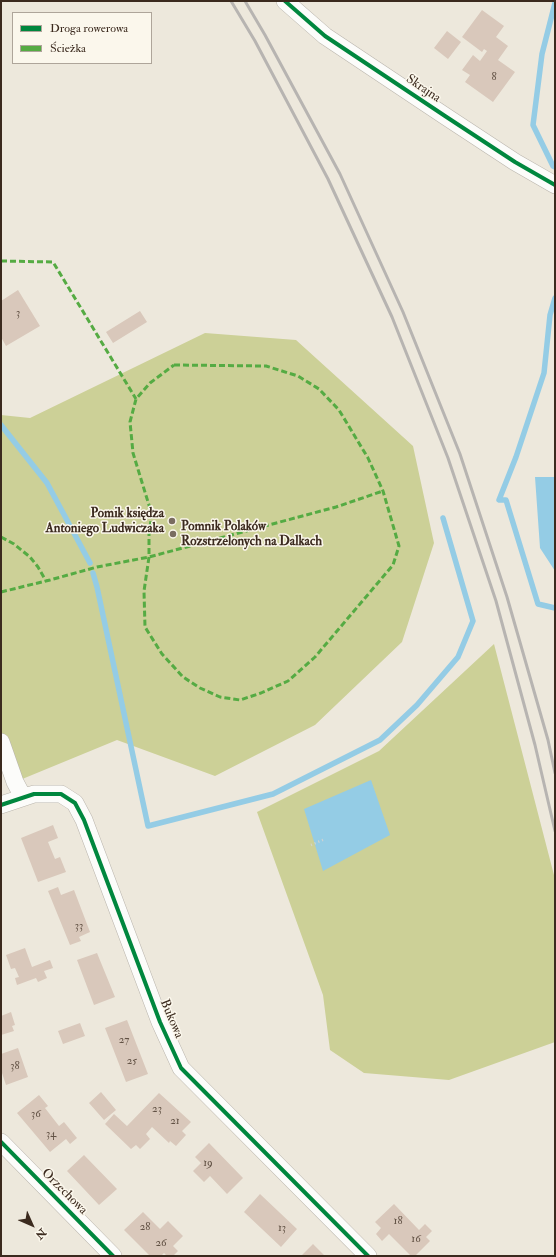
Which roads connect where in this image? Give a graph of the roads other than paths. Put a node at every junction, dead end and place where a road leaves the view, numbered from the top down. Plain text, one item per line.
1 (285, 1) edge
2 (555, 186) edge
3 (1, 742) edge
4 (23, 797) junction
5 (1, 806) edge
6 (1, 1142) edge
7 (113, 1256) edge
8 (368, 1256) edge

1 - 2 street, Skrajna
3 - 4 street
4 - 5 street, Bukowa
4 - 8 street, Bukowa
6 - 7 street, Orzechowa

